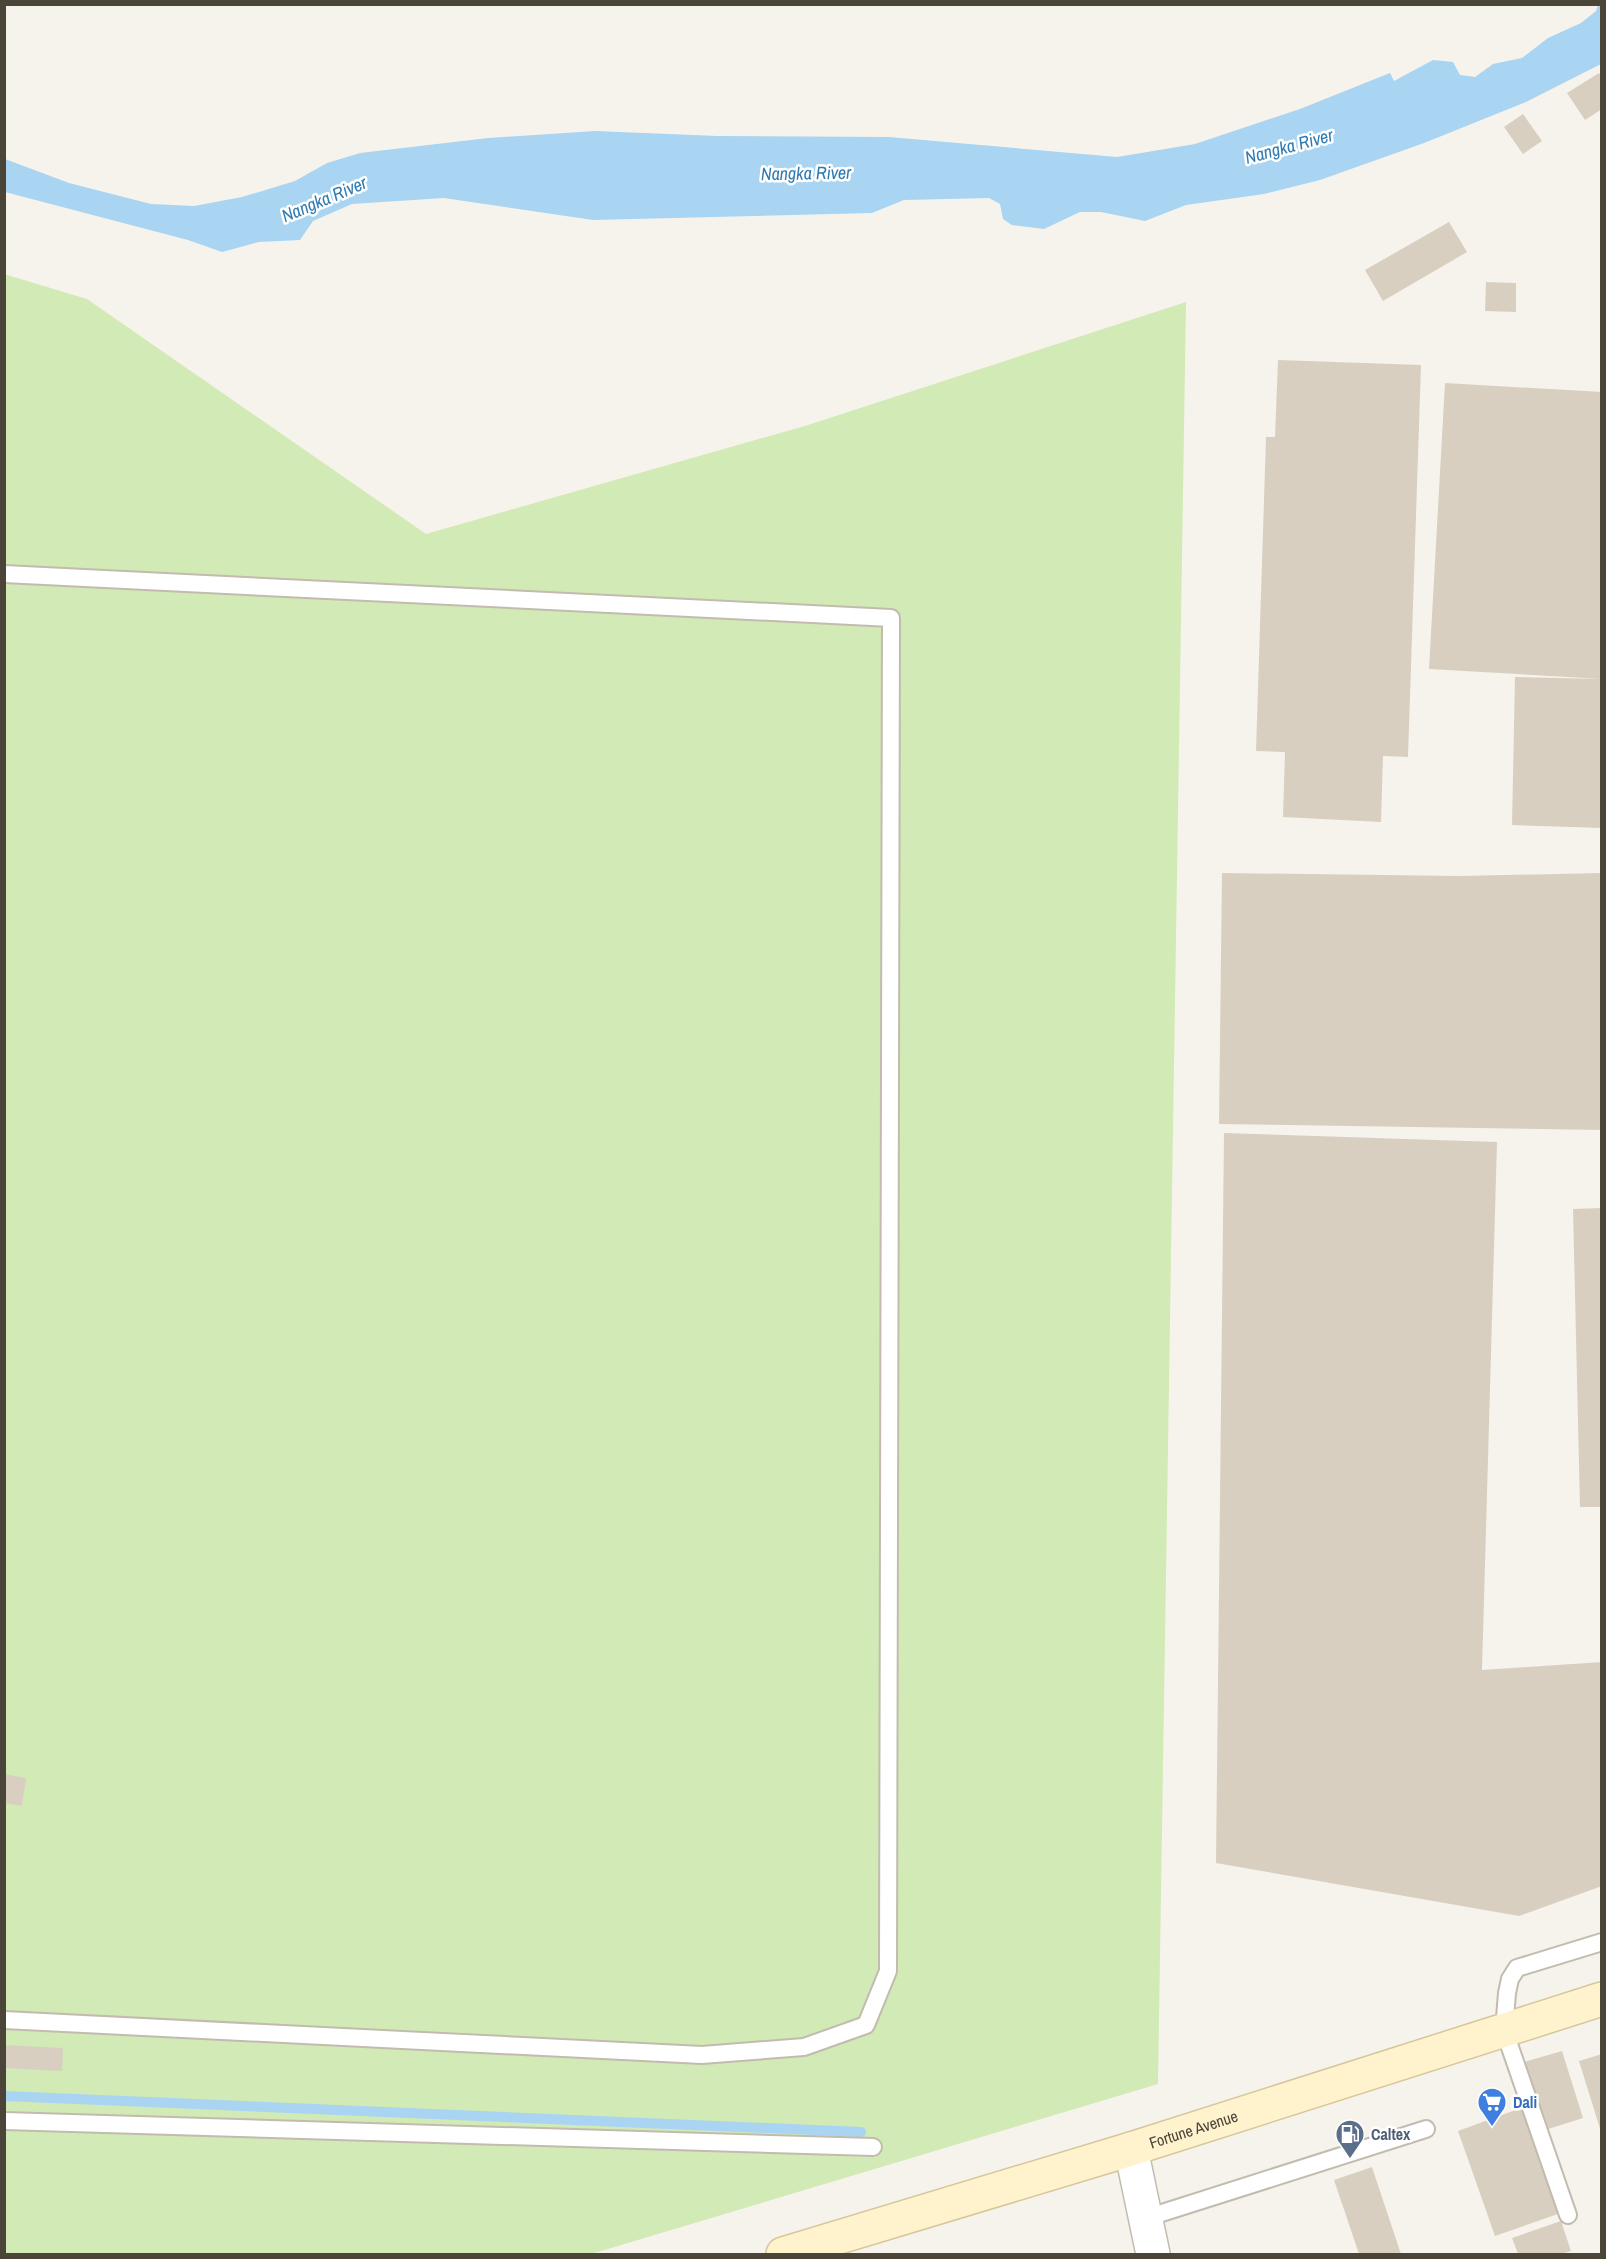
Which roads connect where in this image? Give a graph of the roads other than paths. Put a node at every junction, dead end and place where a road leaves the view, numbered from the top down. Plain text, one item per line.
1 (4, 574) edge
2 (1602, 1942) edge
3 (1602, 1999) edge
4 (4, 2020) edge
5 (1504, 2030) junction
6 (4, 2121) edge
7 (1426, 2129) dead end
8 (873, 2147) dead end
9 (1131, 2149) junction
10 (1568, 2215) dead end
11 (1146, 2218) junction
12 (783, 2254) edge
13 (1153, 2254) edge

1 - 4 lane
2 - 5 lane
3 - 5 main road, Fortune Avenue
5 - 9 main road, Fortune Avenue
5 - 10 lane
6 - 8 lane
7 - 11 lane
9 - 11 street
9 - 12 main road, Fortune Avenue
11 - 13 street

